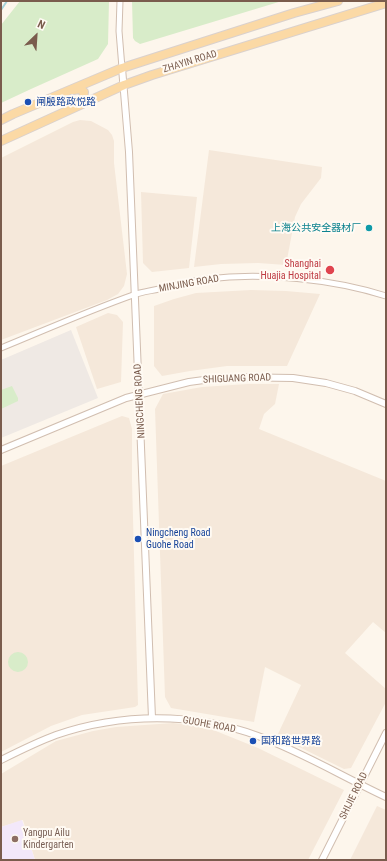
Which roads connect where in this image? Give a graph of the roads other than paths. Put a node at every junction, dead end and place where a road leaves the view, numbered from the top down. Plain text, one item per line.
1 (120, 1) edge
2 (338, 1) edge
3 (386, 3) edge
4 (166, 54) junction
5 (178, 66) junction
6 (122, 68) junction
7 (124, 85) junction
8 (64, 92) junction
9 (72, 109) junction
10 (1, 120) edge
11 (1, 141) edge
12 (134, 295) junction
13 (386, 296) edge
14 (1, 348) edge
15 (140, 394) junction
16 (386, 404) edge
17 (1, 450) edge
18 (152, 718) junction
19 (386, 733) edge
20 (1, 760) edge
21 (359, 785) junction
22 (386, 797) edge
23 (322, 860) edge

1 - 6 street
2 - 4 main road, ZHAYIN ROAD
3 - 5 main road, ZHAYIN ROAD
4 - 5 main road
4 - 6 main road, ZHAYIN ROAD
5 - 7 main road, ZHAYIN ROAD
6 - 7 street, NINGCHENG ROAD
6 - 8 main road, ZHAYIN ROAD
7 - 9 main road, ZHAYIN ROAD
7 - 12 street, NINGCHENG ROAD
8 - 9 main road
8 - 10 main road, ZHAYIN ROAD
9 - 11 main road, ZHAYIN ROAD
12 - 13 street, MINJING ROAD
12 - 14 street, MINJING ROAD
12 - 15 street, NINGCHENG ROAD
15 - 16 street, SHIGUANG ROAD
15 - 17 street, SHIGUANG ROAD
15 - 18 street, NINGCHENG ROAD
18 - 20 street, GUOHE ROAD
18 - 21 street, GUOHE ROAD
19 - 21 street, SHIJIE ROAD
21 - 22 street, GUOHE ROAD
21 - 23 street, SHIJIE ROAD

